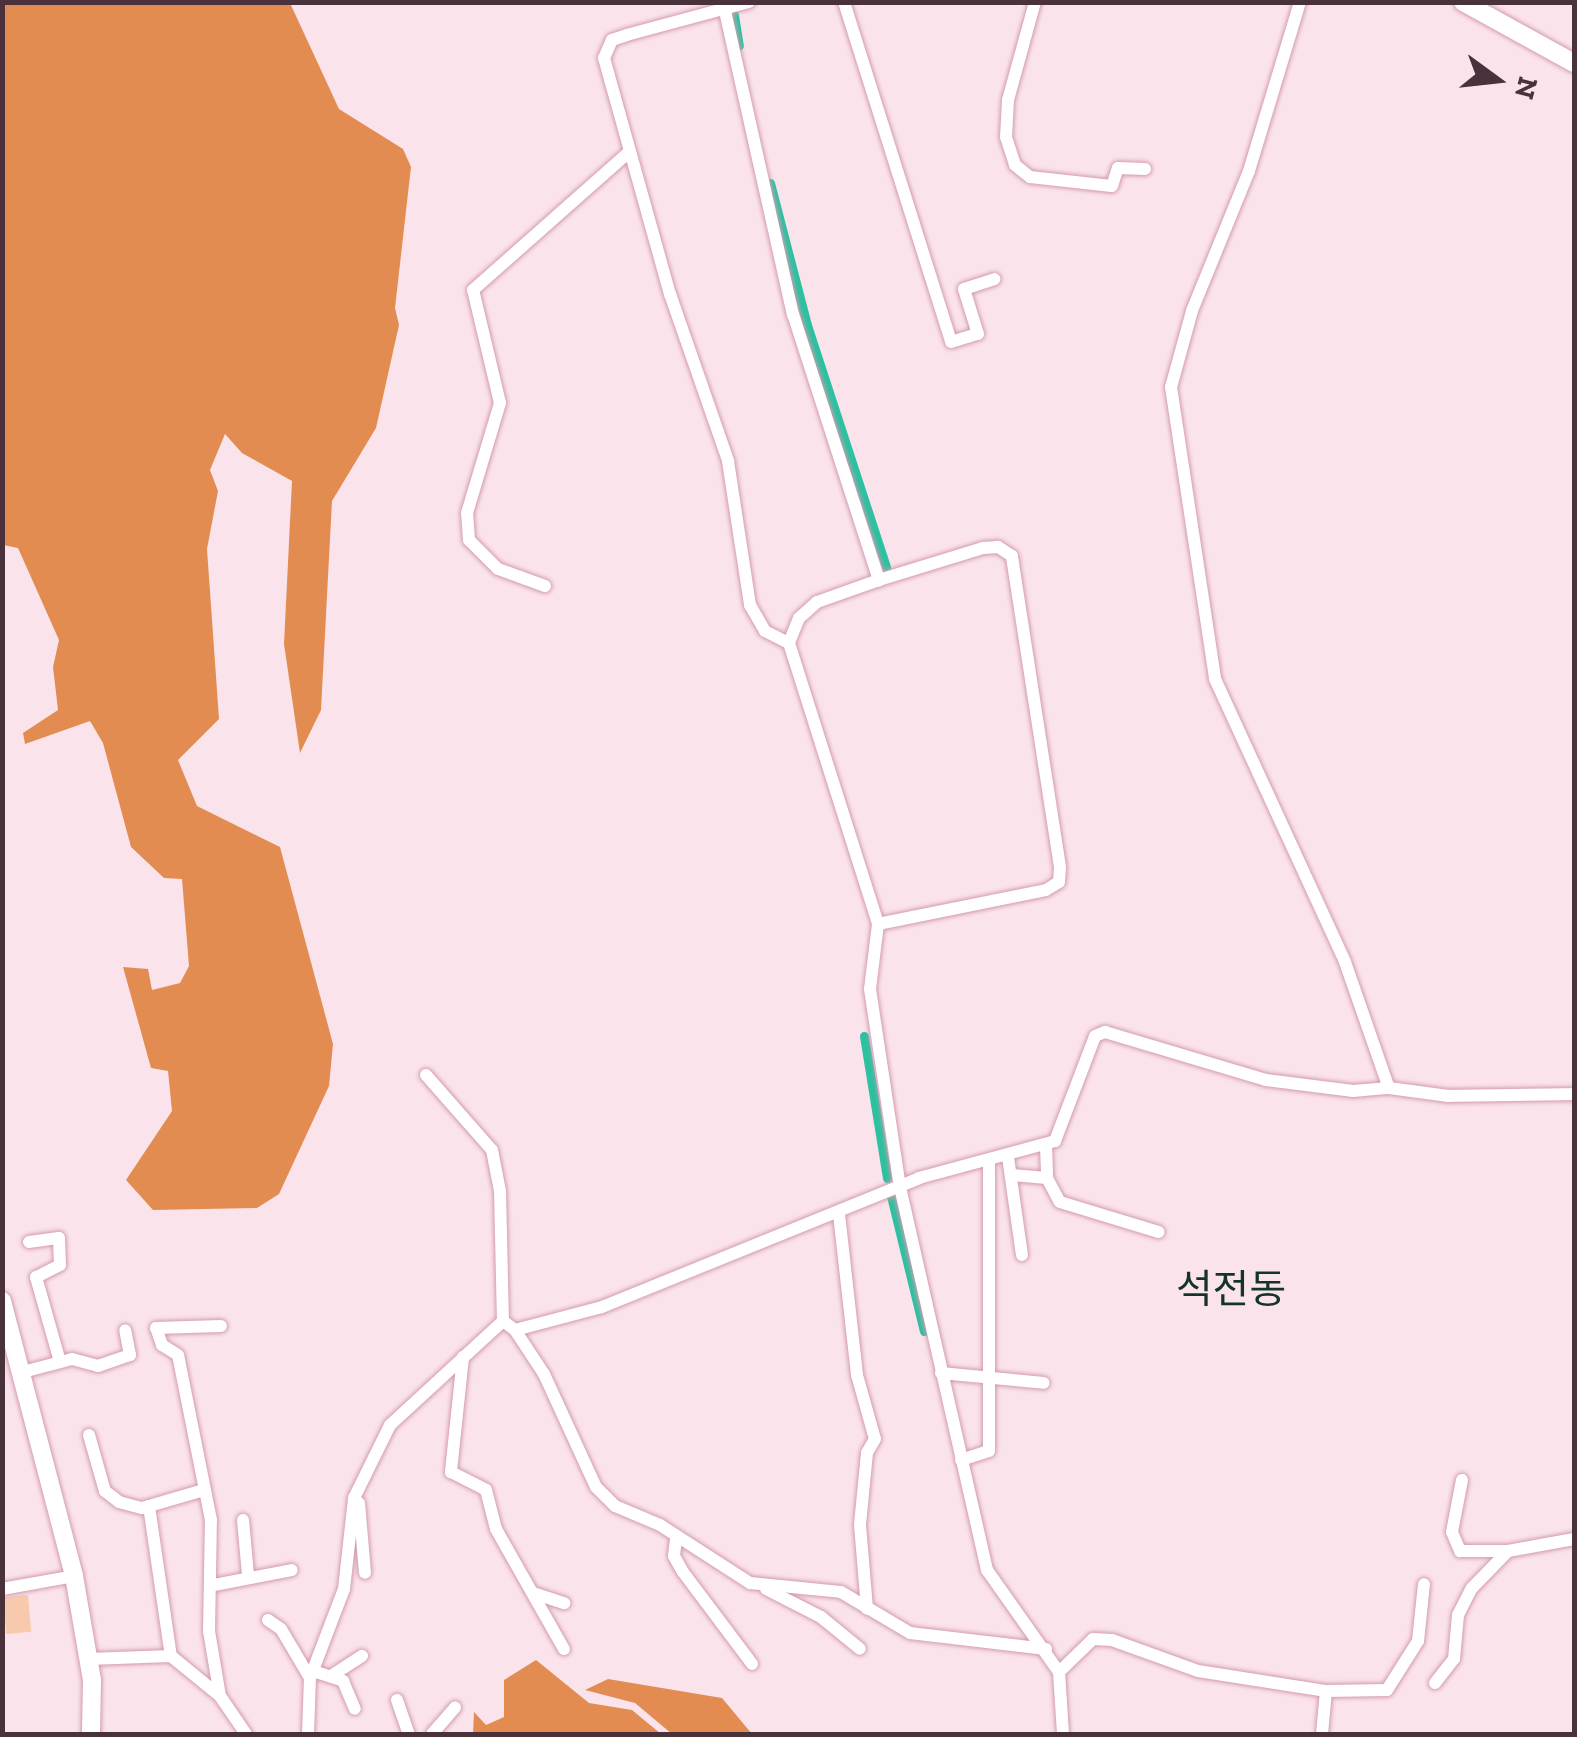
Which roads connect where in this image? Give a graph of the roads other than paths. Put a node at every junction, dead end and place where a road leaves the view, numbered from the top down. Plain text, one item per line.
1 (750, 2) edge
2 (844, 2) edge
3 (1035, 2) edge
4 (1300, 2) edge
5 (1463, 2) edge
6 (723, 6) edge
7 (1574, 63) edge
8 (629, 152) junction
9 (1145, 169) dead end
10 (994, 279) dead end
11 (880, 580) junction
12 (545, 586) dead end
13 (789, 644) junction
14 (878, 924) junction
15 (426, 1075) dead end
16 (1389, 1088) junction
17 (1574, 1094) edge
18 (1046, 1144) junction
19 (1008, 1156) junction
20 (989, 1161) junction
21 (1012, 1175) junction
22 (1047, 1178) junction
23 (900, 1187) junction
24 (839, 1214) junction
25 (1159, 1232) dead end
26 (29, 1242) dead end
27 (1022, 1255) dead end
28 (2, 1301) edge
29 (503, 1322) junction
30 (221, 1326) dead end
31 (126, 1330) dead end
32 (516, 1330) junction
33 (463, 1356) junction
34 (60, 1362) junction
35 (19, 1373) junction
36 (941, 1374) junction
37 (990, 1376) junction
38 (1044, 1383) dead end
39 (89, 1435) dead end
40 (961, 1460) junction
41 (1462, 1480) dead end
42 (204, 1490) junction
43 (358, 1490) junction
44 (149, 1506) junction
45 (243, 1520) dead end
46 (1574, 1538) edge
47 (676, 1540) junction
48 (1508, 1551) junction
49 (292, 1570) dead end
50 (365, 1574) dead end
51 (248, 1575) junction
52 (74, 1576) junction
53 (1424, 1584) dead end
54 (214, 1585) junction
55 (759, 1585) junction
56 (2, 1590) edge
57 (534, 1593) junction
58 (564, 1603) dead end
59 (868, 1609) junction
60 (268, 1620) dead end
61 (564, 1649) dead end
62 (860, 1649) dead end
63 (1046, 1649) junction
64 (171, 1656) junction
65 (362, 1656) dead end
66 (89, 1660) junction
67 (752, 1664) dead end
68 (1060, 1672) junction
69 (312, 1675) junction
70 (331, 1676) junction
71 (1435, 1683) dead end
72 (1326, 1692) junction
73 (220, 1696) junction
74 (397, 1700) dead end
75 (455, 1708) dead end
76 (356, 1709) dead end
77 (238, 1720) junction
78 (91, 1734) edge
79 (237, 1734) edge
80 (246, 1734) edge
81 (308, 1734) edge
82 (409, 1734) edge
83 (432, 1734) edge
84 (1064, 1734) edge
85 (1322, 1734) edge

1 - 6 street
2 - 10 street
3 - 9 street
4 - 16 street
5 - 7 main road
6 - 8 street
6 - 11 street
8 - 12 street
8 - 13 street
11 - 13 street
11 - 14 street
13 - 14 street
14 - 23 street
15 - 29 street
16 - 17 street
16 - 18 street
18 - 19 street
18 - 22 street
19 - 20 street
19 - 21 street
20 - 23 street
20 - 37 street
21 - 22 street
21 - 27 street
22 - 25 street
23 - 24 street
23 - 36 street
24 - 32 street
24 - 59 street
26 - 34 street
28 - 35 main road
29 - 32 street
29 - 33 street
30 - 42 street
31 - 34 street
32 - 47 street
33 - 43 street
33 - 57 street
34 - 35 street
35 - 52 main road
36 - 37 street
36 - 40 street
37 - 38 street
37 - 40 street
39 - 44 street
40 - 63 street
41 - 48 street
42 - 44 street
42 - 54 street
43 - 50 street
43 - 69 street
44 - 64 street
45 - 51 street
46 - 48 street
47 - 55 street
47 - 67 street
48 - 71 street
49 - 51 street
51 - 54 street
52 - 56 street
52 - 66 main road
53 - 72 street
54 - 73 street
55 - 59 street
55 - 62 street
57 - 58 street
57 - 61 street
59 - 63 street
60 - 69 street
63 - 68 street
64 - 66 street
64 - 73 street
65 - 70 street
66 - 78 main road
68 - 72 street
68 - 84 street
69 - 70 street
69 - 81 street
70 - 76 street
72 - 85 street
73 - 77 street
74 - 82 street
75 - 83 street
77 - 79 street
77 - 80 street

